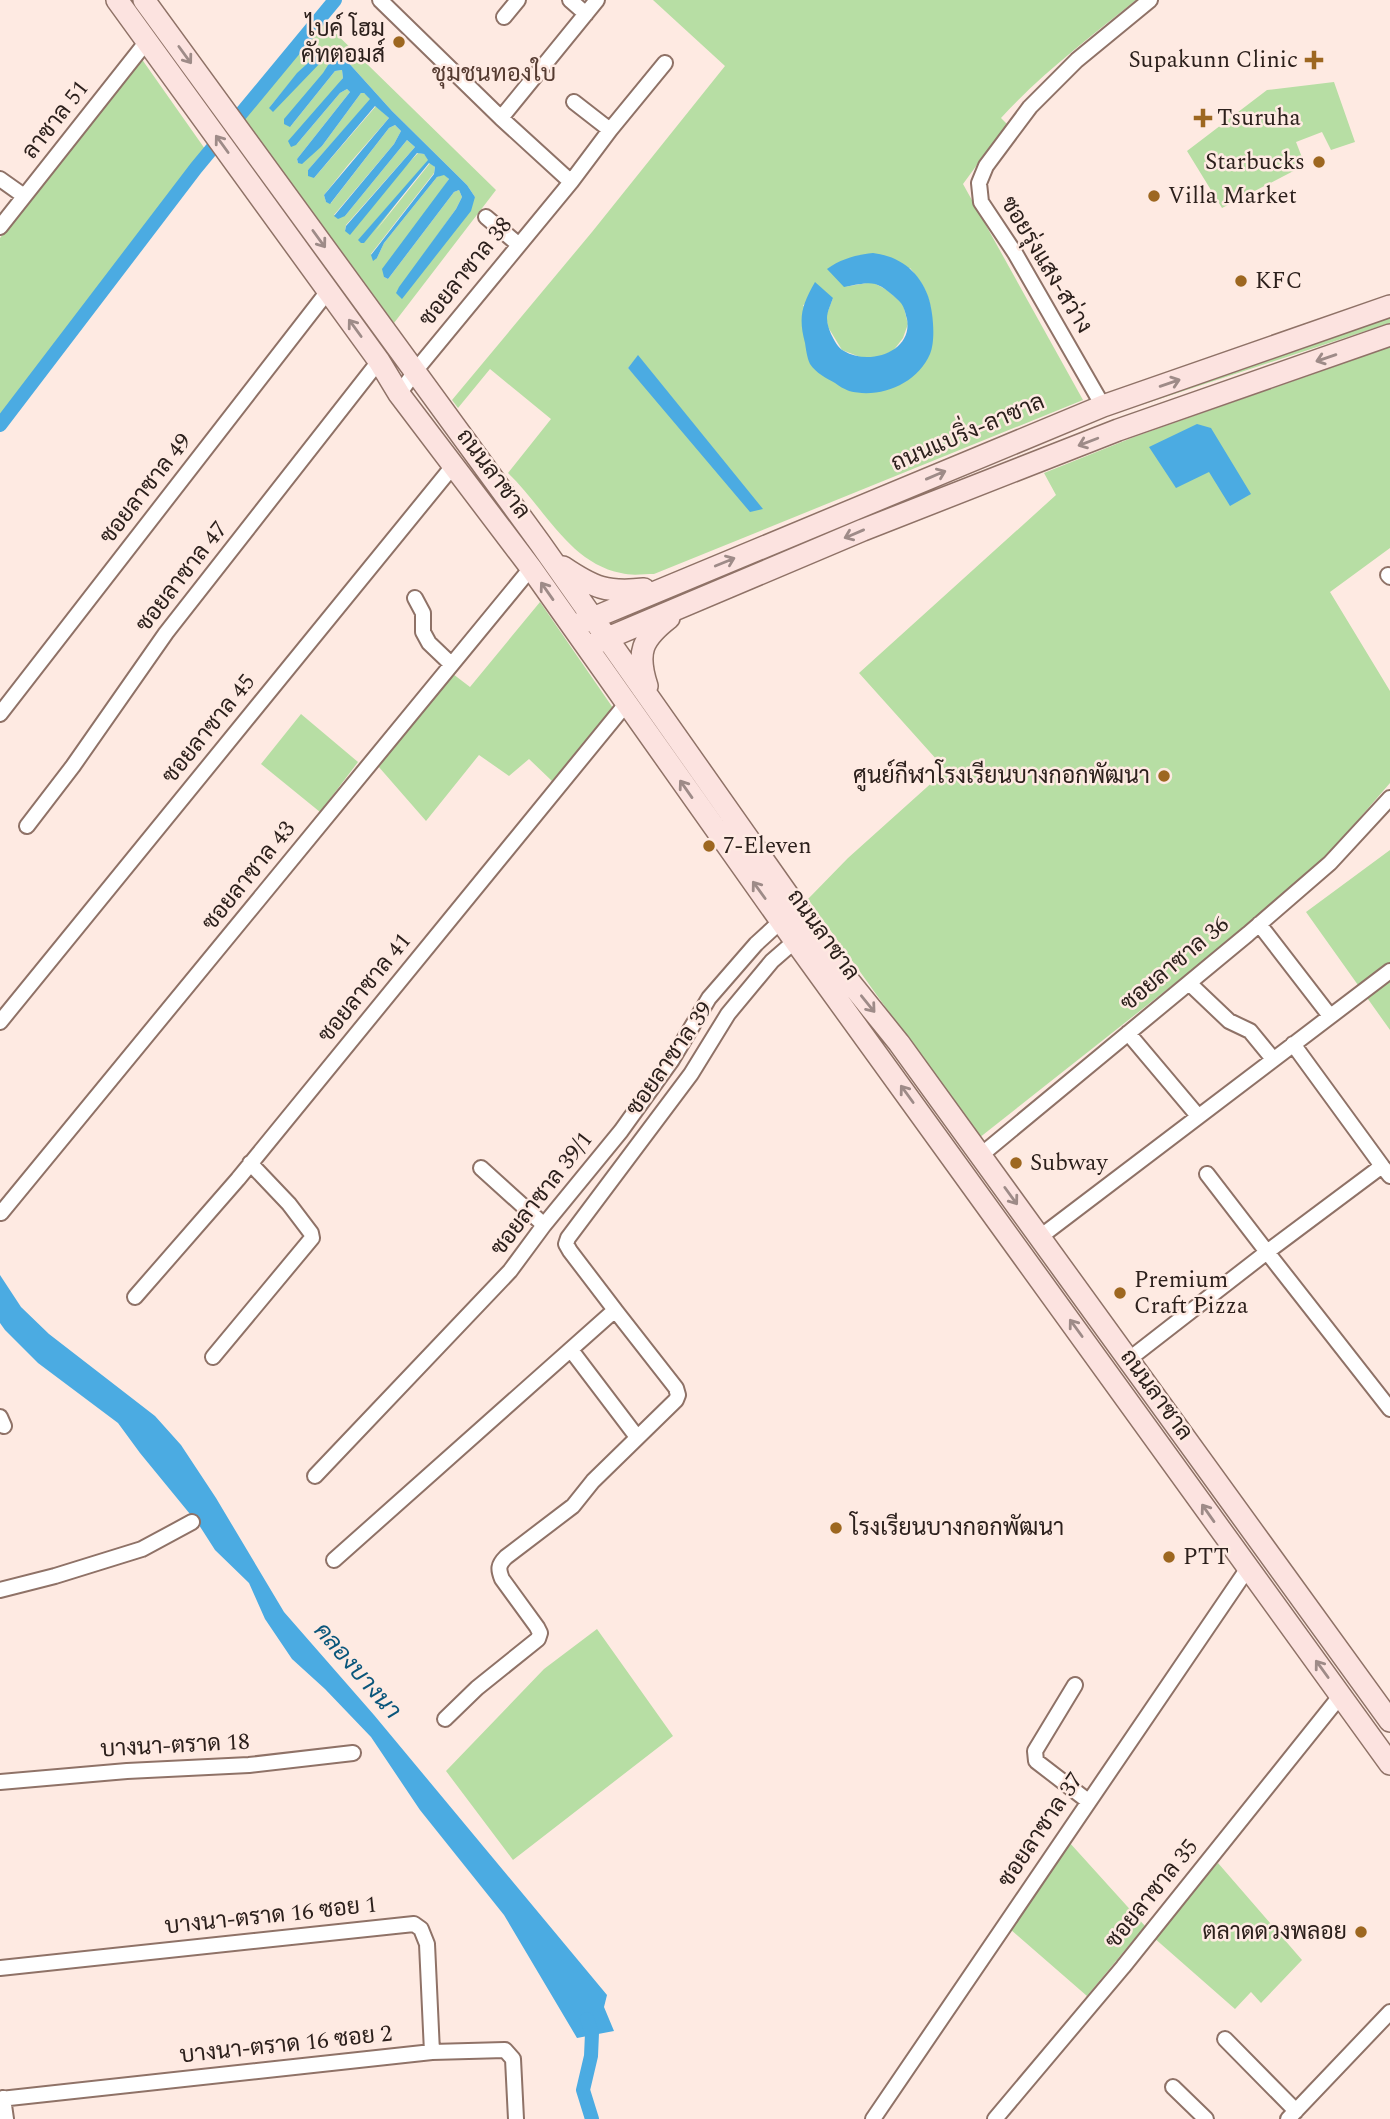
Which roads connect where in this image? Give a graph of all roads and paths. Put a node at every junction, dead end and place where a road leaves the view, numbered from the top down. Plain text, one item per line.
1 (117, 0) edge
2 (144, 0) edge
3 (380, 0) edge
4 (518, 0) edge
5 (570, 0) edge
6 (597, 0) edge
7 (1150, 0) edge
8 (586, 15) junction
9 (504, 17) dead end
10 (147, 41) junction
11 (665, 62) dead end
12 (574, 102) dead end
13 (501, 118) junction
14 (610, 130) junction
15 (0, 179) edge
16 (571, 182) junction
17 (24, 196) junction
18 (486, 217) dead end
19 (0, 227) edge
20 (519, 244) junction
21 (328, 291) junction
22 (1390, 306) edge
23 (1390, 335) edge
24 (379, 361) junction
25 (416, 370) junction
26 (399, 394) junction
27 (1125, 398) junction
28 (1103, 406) junction
29 (1135, 424) junction
30 (462, 434) junction
31 (448, 458) junction
32 (540, 543) junction
33 (531, 568) junction
34 (681, 580) junction
35 (415, 598) dead end
36 (701, 598) junction
37 (593, 617) junction
38 (572, 627) junction
39 (607, 637) junction
40 (586, 647) junction
41 (452, 664) junction
42 (626, 704) junction
43 (0, 714) edge
44 (662, 714) junction
45 (1390, 798) edge
46 (27, 826) dead end
47 (781, 921) junction
48 (1259, 924) junction
49 (795, 941) junction
50 (1390, 971) edge
51 (837, 982) junction
52 (1189, 983) junction
53 (1330, 1016) junction
54 (0, 1022) edge
55 (1128, 1033) junction
56 (1293, 1044) junction
57 (1273, 1059) junction
58 (1198, 1116) junction
59 (981, 1155) junction
60 (250, 1163) junction
61 (481, 1168) dead end
62 (962, 1171) junction
63 (1386, 1171) edge
64 (1207, 1174) dead end
65 (1, 1213) edge
66 (544, 1225) junction
67 (1040, 1237) junction
68 (1267, 1252) junction
69 (135, 1297) dead end
70 (615, 1310) junction
71 (571, 1350) junction
72 (213, 1357) dead end
73 (1128, 1360) junction
74 (1390, 1409) edge
75 (637, 1437) junction
76 (315, 1476) dead end
77 (192, 1522) dead end
78 (334, 1560) dead end
79 (1248, 1569) junction
80 (0, 1590) edge
81 (1075, 1685) dead end
82 (1340, 1695) junction
83 (445, 1720) dead end
84 (1390, 1721) edge
85 (354, 1753) dead end
86 (1390, 1765) edge
87 (0, 1782) edge
88 (1088, 1801) junction
89 (0, 1968) edge
90 (1390, 2012) edge
91 (1225, 2039) dead end
92 (432, 2052) junction
93 (1174, 2087) dead end
94 (2, 2099) edge
95 (1292, 2115) edge
96 (6, 2119) edge
97 (516, 2119) edge
98 (873, 2119) edge
99 (995, 2119) edge
100 (1206, 2119) edge

1 - 10 street, ถนนลาซาล
2 -> 25 street, ถนนลาซาล
3 - 13 street
4 - 9 street
5 - 8 street
6 - 8 street
7 - 28 street, ซอยรุ่งแสง-สว่าง
8 - 13 street
10 - 17 street, ลาซาล 51
21 -> 10 street, ถนนลาซาล
11 - 14 street, ซอยลาซาล 38
12 - 14 street
13 - 16 street
14 - 16 street, ซอยลาซาล 38
15 - 17 street
16 - 20 street, ซอยลาซาล 38
17 - 19 street, ลาซาล 51
18 - 20 street
20 - 25 street, ซอยลาซาล 38
24 -> 21 street, ถนนลาซาล
21 - 43 street, ซอยลาซาล 49
27 -> 22 street, ถนนแบริ่ง-ลาซาล
23 -> 29 street
24 - 26 street, ถนนลาซาล
24 - 46 street, ซอยลาซาล 47
25 - 26 street, ซอยลาซาล 38
25 - 30 street, ถนนลาซาล
26 - 31 street, ถนนลาซาล
27 - 28 street, ถนนแบริ่ง-ลาซาล
27 - 29 street
34 -> 28 street, ถนนแบริ่ง-ลาซาล
29 -> 36 street
30 - 31 street
30 - 32 street, ถนนลาซาล
31 - 33 street, ถนนลาซาล
31 - 54 street, ซอยลาซาล 45
32 - 34 street
32 - 37 street, ถนนลาซาล
38 -> 33 street, ถนนลาซาล
33 - 41 street, ซอยลาซาล 43
34 - 37 street, ถนนแบริ่ง-ลาซาล
35 - 41 street
36 - 39 street
36 - 44 street
37 - 38 street, ถนนแบริ่ง-ลาซาล
37 - 39 street, ถนนลาซาล
38 - 40 street, ถนนลาซาล
39 - 40 street
39 - 44 street, ถนนลาซาล
40 - 42 street, ถนนลาซาล
41 - 65 street, ซอยลาซาล 43
47 -> 42 street, ถนนลาซาล
42 - 60 street, ซอยลาซาล 41
44 - 51 street, ถนนลาซาล
45 - 48 street, ซอยลาซาล 36
47 - 49 street, ถนนลาซาล
47 - 66 street, ซอยลาซาล 39/1
48 - 52 street, ซอยลาซาล 36
48 - 53 street
49 - 51 street, ถนนลาซาล
49 - 70 street, ซอยลาซาล 39
50 - 53 street
51 -> 59 street, ถนนลาซาล
62 -> 51 street, ถนนลาซาล
52 - 55 street, ซอยลาซาล 36
52 - 57 street
53 - 56 street
55 - 58 street
55 - 59 street, ซอยลาซาล 36
56 - 57 street
56 - 63 street
57 - 58 street
58 - 67 street
59 - 62 street
59 -> 67 street, ถนนลาซาล
60 - 69 street, ซอยลาซาล 41
60 - 72 street
61 - 66 street
79 -> 62 street, ถนนลาซาล
63 - 68 street
64 - 68 street
66 - 76 street, ซอยลาซาล 39/1
67 - 73 street, ถนนลาซาล
68 - 73 street
68 - 74 street
70 - 71 street
70 - 75 street, ซอยลาซาล 39
71 - 75 street
71 - 78 street
73 - 84 street, ถนนลาซาล
75 - 83 street, ซอยลาซาล 39
77 - 80 street
82 -> 79 street, ถนนลาซาล
79 - 88 street, ซอยลาซาล 37
81 - 88 street
82 - 86 street, ถนนลาซาล
82 - 99 street, ซอยลาซาล 35
85 - 87 street, บางนา-ตราด 18
88 - 98 street, ซอยลาซาล 37
89 - 92 street, บางนา-ตราด 16 ซอย 1
90 - 95 street
91 - 95 street
92 - 94 street, บางนา-ตราด 16 ซอย 2
92 - 97 street, บางนา-ตราด 16 ซอย 2
93 - 100 street
94 - 96 street

